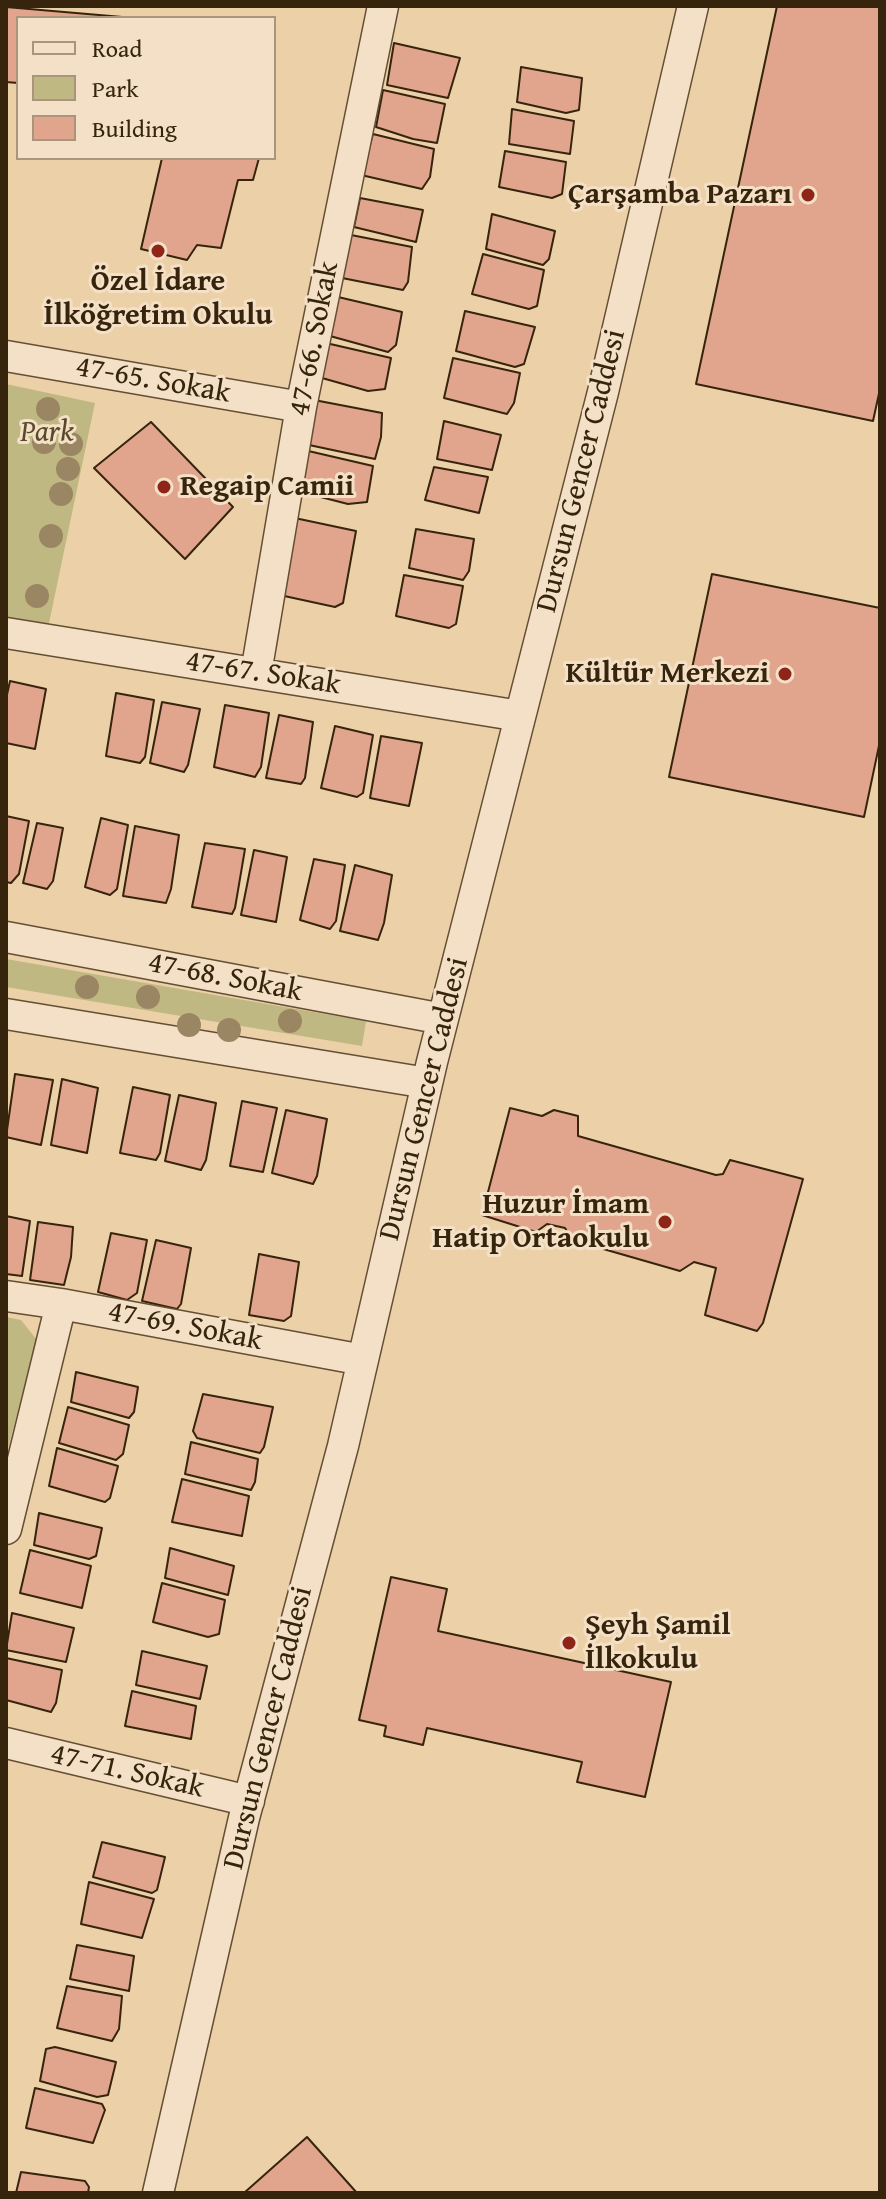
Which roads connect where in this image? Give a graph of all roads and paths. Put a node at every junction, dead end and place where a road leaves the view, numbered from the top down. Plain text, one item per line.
1 (383, 6) edge
2 (693, 6) edge
3 (6, 356) edge
4 (301, 407) junction
5 (6, 633) edge
6 (256, 673) junction
7 (520, 716) junction
8 (6, 937) edge
9 (6, 1014) edge
10 (443, 1019) junction
11 (427, 1083) junction
12 (6, 1296) edge
13 (61, 1304) junction
14 (363, 1360) junction
15 (6, 1529) edge
16 (6, 1743) edge
17 (249, 1801) junction
18 (158, 2193) edge

1 - 4 street, 47-66. Sokak
2 - 7 street, Dursun Gencer Caddesi
3 - 4 street, 47-65. Sokak
4 - 6 street, 47-66. Sokak
5 - 6 street, 47-67. Sokak
6 - 7 street, 47-67. Sokak
7 - 10 street, Dursun Gencer Caddesi
8 - 10 street, 47-68. Sokak
9 - 11 street
10 - 11 street, Dursun Gencer Caddesi
11 - 14 street, Dursun Gencer Caddesi
12 - 13 street, 47-69. Sokak
13 - 14 street, 47-69. Sokak
13 - 15 street
14 - 17 street, Dursun Gencer Caddesi
16 - 17 street, 47-71. Sokak
17 - 18 street, Dursun Gencer Caddesi

